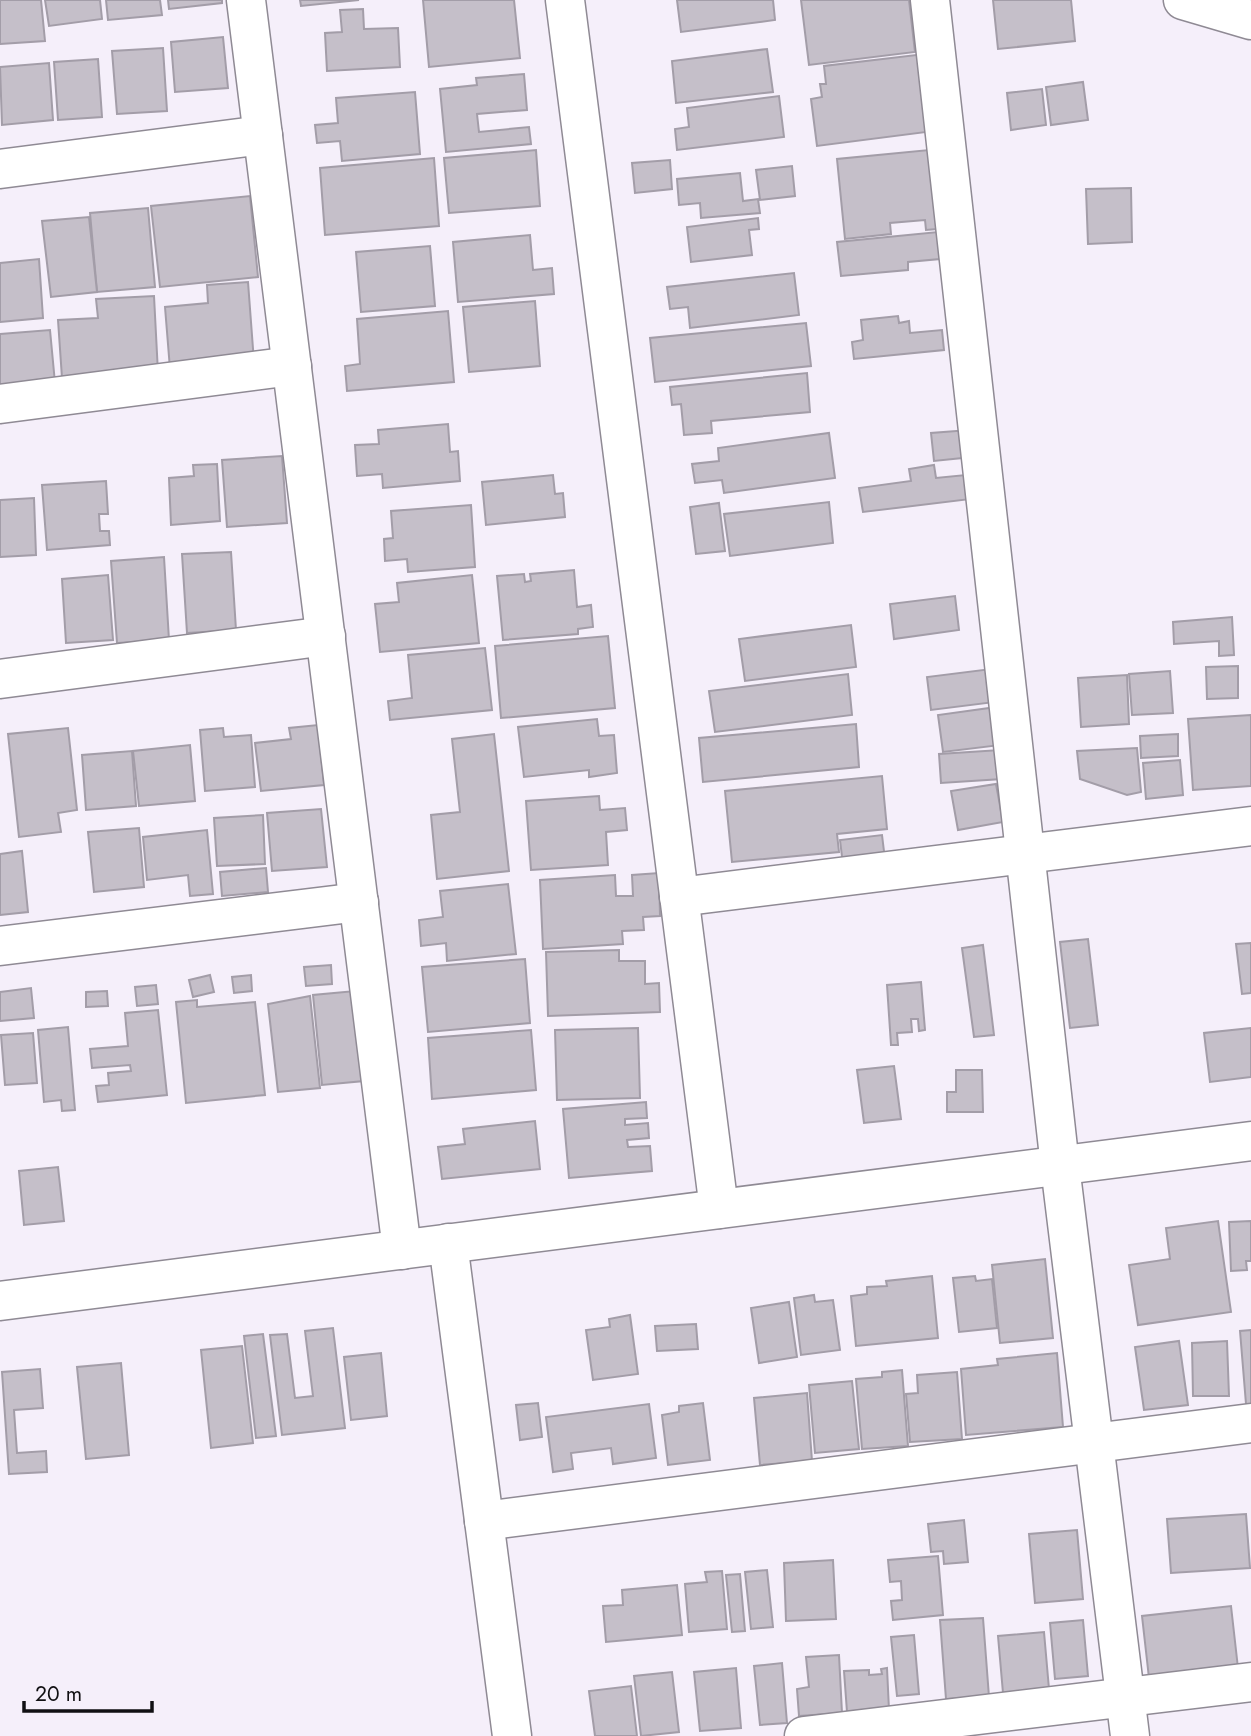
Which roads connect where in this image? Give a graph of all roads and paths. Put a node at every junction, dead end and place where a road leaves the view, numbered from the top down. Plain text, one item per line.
1 (246, 0) edge
2 (565, 0) edge
3 (930, 0) edge
4 (1183, 0) edge
5 (1251, 20) edge
6 (263, 135) junction
7 (0, 169) edge
8 (292, 366) junction
9 (0, 404) edge
10 (326, 636) junction
11 (0, 679) edge
12 (1251, 826) edge
13 (1026, 854) junction
14 (679, 897) junction
15 (359, 902) junction
16 (0, 946) edge
17 (1251, 1141) edge
18 (1060, 1166) junction
19 (719, 1209) junction
20 (448, 1243) junction
21 (402, 1250) junction
22 (0, 1301) edge
23 (1251, 1423) edge
24 (1094, 1443) junction
25 (484, 1521) junction
26 (1251, 1682) edge
27 (1126, 1697) junction
28 (512, 1736) edge
29 (804, 1736) edge
30 (1130, 1736) edge

1 - 6 street
2 - 14 street
3 - 13 street
4 - 5 street
6 - 7 street
6 - 8 street
8 - 9 street
8 - 10 street
10 - 11 street
10 - 15 street
12 - 13 street
13 - 14 street
13 - 18 street
14 - 19 street
15 - 16 street
15 - 21 street
17 - 18 street
18 - 19 street
18 - 24 street
19 - 20 street
20 - 21 street
20 - 25 street
21 - 22 street
23 - 24 street
24 - 25 street
24 - 27 street
25 - 28 street
26 - 27 street
27 - 29 street
27 - 30 street

